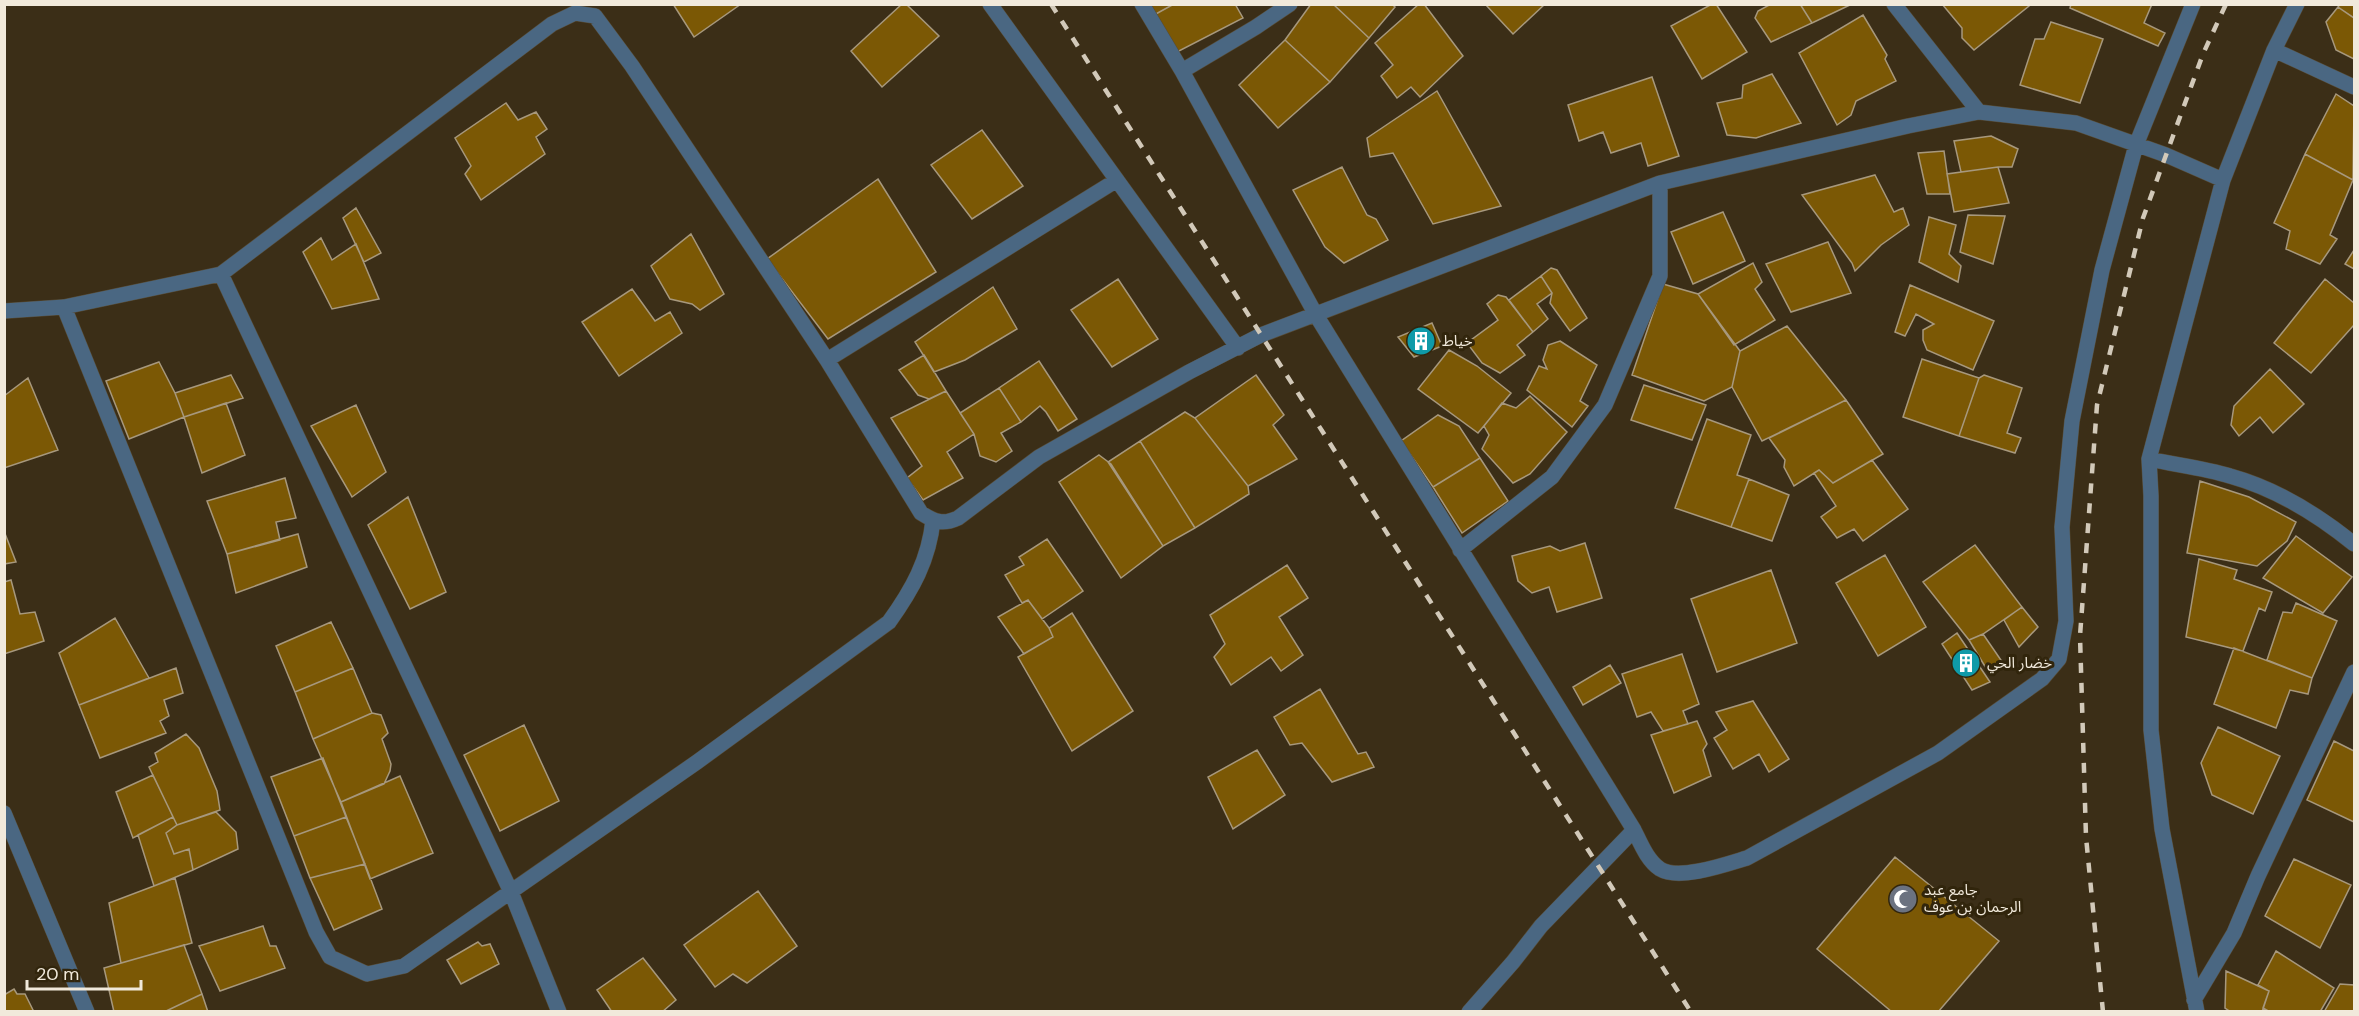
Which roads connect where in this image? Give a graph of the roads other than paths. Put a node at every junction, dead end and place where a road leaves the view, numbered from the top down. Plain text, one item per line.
1 (990, 4) edge
2 (1142, 4) edge
3 (1290, 4) edge
4 (1894, 4) edge
5 (2193, 4) edge
6 (2297, 4) edge
7 (2274, 50) junction
8 (1182, 71) junction
9 (2355, 87) edge
10 (1979, 112) junction
11 (2136, 145) junction
12 (1117, 180) junction
13 (2223, 180) junction
14 (1660, 183) junction
15 (221, 274) junction
16 (64, 307) junction
17 (4, 310) edge
18 (1316, 315) junction
19 (1238, 348) junction
20 (827, 360) junction
21 (2150, 459) junction
22 (933, 520) junction
23 (2355, 544) edge
24 (1460, 550) junction
25 (2355, 672) edge
26 (4, 813) edge
27 (1634, 830) junction
28 (511, 892) junction
29 (2196, 1006) edge
30 (87, 1011) edge
31 (559, 1011) edge
32 (1469, 1011) edge

1 - 12 street
2 - 8 street
3 - 8 street
4 - 10 street
5 - 11 street
6 - 7 street
7 - 9 street
7 - 13 street
8 - 18 street
10 - 11 street
10 - 14 street
11 - 13 street
11 - 27 street
12 - 19 street
12 - 20 street
13 - 21 street
14 - 18 street
14 - 24 street
15 - 16 street
15 - 20 street
15 - 28 street
16 - 17 street
16 - 28 street
18 - 19 street
18 - 24 street
19 - 22 street
20 - 22 street
21 - 23 street
21 - 29 street
22 - 28 street
24 - 27 street
25 - 29 street
26 - 30 street
27 - 32 street
28 - 31 street

